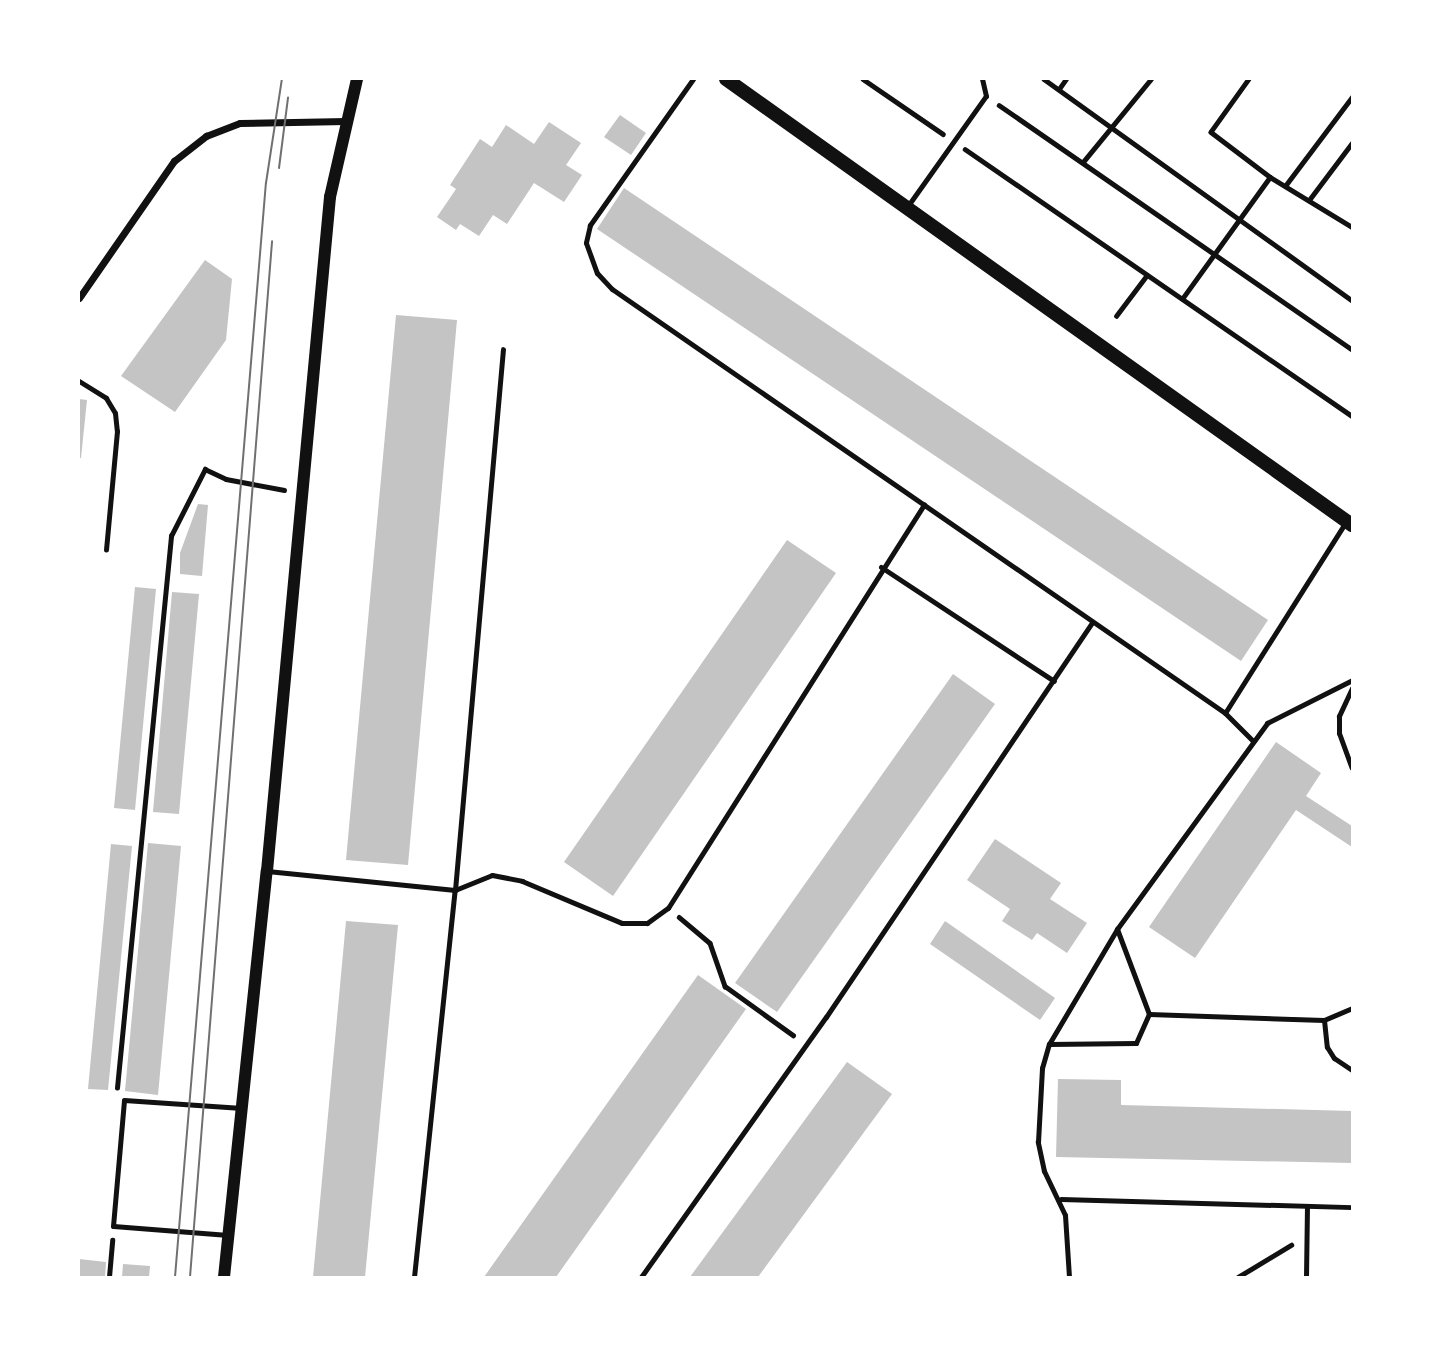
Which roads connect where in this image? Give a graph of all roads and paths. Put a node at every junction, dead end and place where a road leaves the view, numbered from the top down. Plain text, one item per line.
1 (357, 79) edge
2 (693, 79) edge
3 (726, 79) edge
4 (982, 79) edge
5 (1044, 79) edge
6 (1066, 79) edge
7 (1151, 79) edge
8 (1249, 79) edge
9 (866, 80) edge
10 (1059, 89) junction
11 (986, 96) junction
12 (1352, 97) edge
13 (346, 121) junction
14 (1111, 127) junction
15 (954, 141) junction
16 (1352, 143) edge
17 (1083, 162) junction
18 (1270, 177) junction
19 (1286, 186) junction
20 (1309, 200) junction
21 (906, 208) junction
22 (1239, 220) junction
23 (1352, 227) edge
24 (1216, 252) junction
25 (1147, 275) junction
26 (79, 298) edge
27 (1182, 299) junction
28 (1352, 300) edge
29 (1116, 316) dead end
30 (503, 349) dead end
31 (1352, 349) edge
32 (79, 381) edge
33 (1352, 416) edge
34 (302, 494) junction
35 (924, 504) junction
36 (1349, 523) edge
37 (106, 549) dead end
38 (881, 567) junction
39 (1092, 623) junction
40 (1352, 680) edge
41 (1054, 681) junction
42 (1352, 688) edge
43 (1225, 713) junction
44 (1253, 741) junction
45 (1352, 768) edge
46 (267, 871) junction
47 (455, 890) junction
48 (668, 908) junction
49 (1117, 929) junction
50 (1352, 1008) edge
51 (1149, 1014) junction
52 (1324, 1020) junction
53 (807, 1044) junction
54 (1049, 1044) junction
55 (1352, 1070) edge
56 (124, 1100) junction
57 (242, 1108) junction
58 (1060, 1199) junction
59 (1307, 1207) junction
60 (1352, 1207) edge
61 (113, 1226) junction
62 (228, 1235) junction
63 (1306, 1236) junction
64 (109, 1277) edge
65 (224, 1277) edge
66 (414, 1277) edge
67 (640, 1277) edge
68 (1069, 1277) edge
69 (1238, 1277) edge
70 (1306, 1277) edge

1 - 13 street
2 - 35 lane
3 - 21 main road
4 - 11 lane
5 - 10 path
6 - 10 path
7 - 14 path
8 - 18 path
9 - 15 path
10 - 14 path
11 - 15 lane
11 - 17 path
12 - 19 path
13 - 26 street
13 - 34 street
14 - 17 path
14 - 22 path
15 - 21 lane
15 - 25 path
16 - 20 path
17 - 24 path
18 - 19 path
18 - 22 path
19 - 20 path
20 - 23 path
21 - 36 main road
22 - 24 path
22 - 28 path
24 - 27 path
24 - 31 path
25 - 27 path
25 - 29 path
27 - 33 path
30 - 47 lane
32 - 37 lane
34 - 46 street
34 - 56 path
35 - 38 lane
35 - 39 lane
36 - 43 lane
38 - 41 lane
38 - 48 lane
39 - 41 lane
39 - 43 lane
40 - 44 lane
41 - 53 lane
42 - 45 lane
43 - 44 lane
44 - 49 lane
46 - 47 lane
46 - 57 street
47 - 48 lane
47 - 66 lane
48 - 53 path
49 - 51 lane
49 - 54 lane
50 - 52 lane
51 - 52 lane
51 - 54 lane
52 - 55 lane
53 - 67 lane
54 - 58 lane
56 - 57 lane
56 - 61 lane
57 - 62 street
58 - 59 lane
58 - 68 lane
59 - 60 lane
59 - 63 lane
61 - 62 lane
61 - 64 path
62 - 65 street
63 - 69 path
63 - 70 lane

